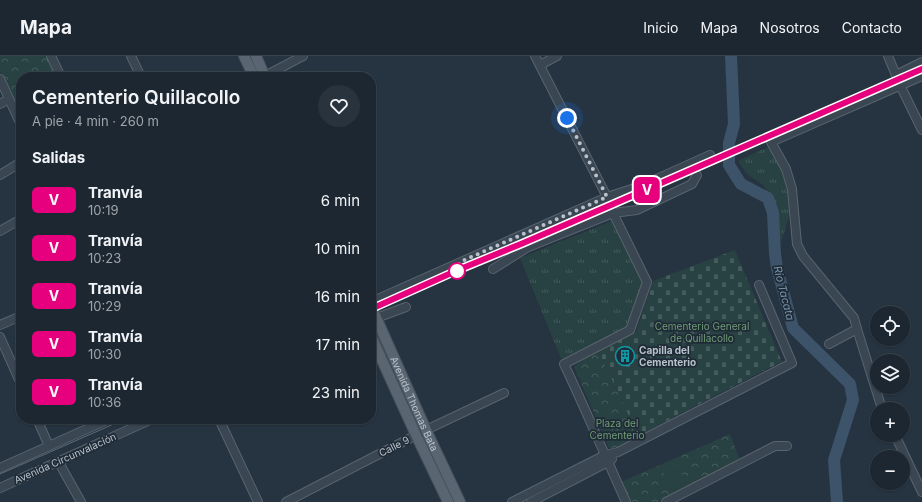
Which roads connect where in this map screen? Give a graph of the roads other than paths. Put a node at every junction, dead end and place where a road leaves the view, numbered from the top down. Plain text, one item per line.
1 (51, 56) edge
2 (131, 56) edge
3 (244, 56) edge
4 (256, 56) edge
5 (303, 56) edge
6 (535, 56) edge
7 (556, 56) edge
8 (888, 56) edge
9 (922, 62) edge
10 (540, 65) junction
11 (59, 72) edge
12 (139, 72) edge
13 (252, 72) edge
14 (262, 72) edge
15 (273, 72) edge
16 (896, 75) junction
17 (922, 76) edge
18 (0, 79) edge
19 (900, 86) junction
20 (10, 99) junction
21 (0, 104) edge
22 (16, 113) edge
23 (922, 130) edge
24 (710, 155) dead end
25 (16, 165) edge
26 (697, 174) dead end
27 (0, 175) edge
28 (607, 197) junction
29 (613, 213) junction
30 (16, 222) edge
31 (0, 231) edge
32 (494, 269) dead end
33 (759, 285) dead end
34 (376, 300) edge
35 (406, 307) dead end
36 (16, 318) edge
37 (376, 318) edge
38 (376, 323) edge
39 (0, 325) edge
40 (857, 329) junction
41 (0, 338) edge
42 (829, 344) dead end
43 (376, 347) edge
44 (16, 373) edge
45 (504, 393) dead end
46 (880, 402) edge
47 (39, 424) edge
48 (98, 424) edge
49 (141, 424) edge
50 (221, 424) edge
51 (426, 430) junction
52 (416, 435) junction
53 (897, 442) edge
54 (49, 446) junction
55 (787, 446) dead end
56 (606, 458) junction
57 (58, 461) junction
58 (0, 468) edge
59 (0, 488) edge
60 (922, 492) edge
61 (81, 502) edge
62 (258, 502) edge
63 (286, 502) edge
64 (448, 502) edge
65 (460, 502) edge
66 (512, 502) edge
67 (531, 502) edge
68 (626, 502) edge
69 (666, 502) edge

1 - 11 street
2 - 12 street
3 - 13 main road
4 - 14 main road
5 - 15 street
6 - 10 street
7 - 10 street
8 - 16 street
9 - 16 street
10 - 28 street
16 - 19 street
17 - 19 street
18 - 20 street
19 - 23 street
19 - 40 street
20 - 21 street
20 - 22 street
24 - 28 street
25 - 27 street
26 - 29 street
28 - 29 street
28 - 34 street
29 - 32 street
29 - 56 street
30 - 31 street
33 - 56 street
35 - 37 street
36 - 39 street
38 - 51 main road, Avenida Thomas Bata
40 - 42 street
40 - 46 street
41 - 44 street
43 - 52 main road, Avenida Thomas Bata
45 - 51 street, Calle 9
47 - 54 street
48 - 54 street, Avenida Circunvalación
49 - 57 street, Avenida Circunvalación
50 - 62 street
51 - 52 street, Calle 9
51 - 65 main road, Avenida Thomas Bata
52 - 63 street, Calle 9
52 - 64 main road, Avenida Thomas Bata
53 - 60 street
54 - 58 street, Avenida Circunvalación
55 - 69 street
56 - 66 street
56 - 67 street
56 - 68 street
57 - 59 street, Avenida Circunvalación
57 - 61 street

